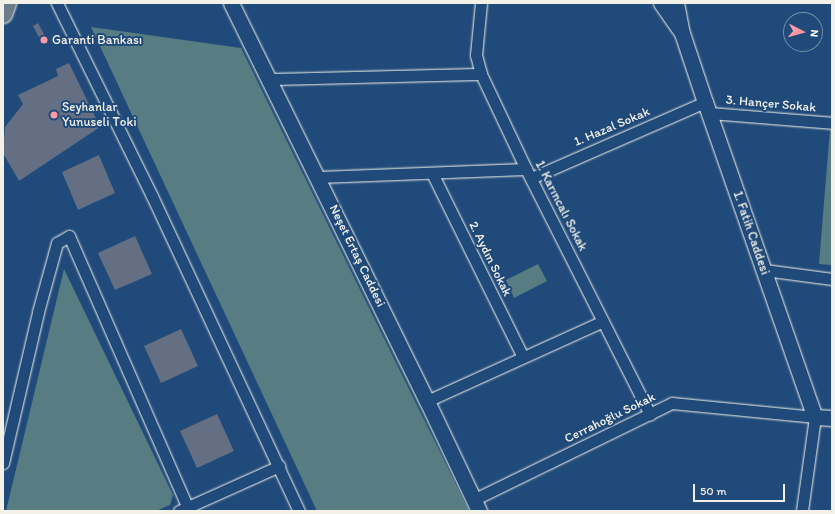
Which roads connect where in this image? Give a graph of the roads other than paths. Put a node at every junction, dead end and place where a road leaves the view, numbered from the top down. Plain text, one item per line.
1 (7, 3) edge
2 (57, 3) edge
3 (231, 3) edge
4 (481, 3) edge
5 (661, 3) edge
6 (676, 3) edge
7 (3, 14) edge
8 (682, 33) junction
9 (481, 74) junction
10 (269, 79) junction
11 (707, 108) junction
12 (832, 123) edge
13 (432, 173) junction
14 (529, 173) junction
15 (318, 177) junction
16 (764, 270) junction
17 (832, 279) edge
18 (603, 321) junction
19 (523, 357) junction
20 (427, 401) junction
21 (650, 414) junction
22 (816, 417) junction
23 (832, 418) edge
24 (3, 463) edge
25 (279, 466) junction
26 (476, 505) edge
27 (185, 510) edge
28 (299, 511) edge
29 (802, 511) edge

1 - 7 main road
2 - 25 street
3 - 10 main road, Neşet Ertaş Caddesi
4 - 9 street, 1. Karıncalı Sokak
5 - 8 main road
6 - 8 main road
8 - 11 main road, 1. Fatih Caddesi
9 - 10 street
9 - 14 street, 1. Karıncalı Sokak
10 - 15 main road, Neşet Ertaş Caddesi
11 - 12 street, 3. Hançer Sokak
11 - 14 street, 1. Hazal Sokak
11 - 16 main road, 1. Fatih Caddesi
13 - 14 street
13 - 15 street
13 - 19 street, 2. Aydın Sokak
14 - 18 street, 1. Karıncalı Sokak
15 - 20 main road, Neşet Ertaş Caddesi
16 - 17 street
16 - 22 main road, 1. Fatih Caddesi
18 - 19 street
18 - 21 street, 1. Karıncalı Sokak
19 - 20 street
20 - 26 main road, Neşet Ertaş Caddesi
21 - 22 street, Cerrahoğlu Sokak
21 - 26 street, Cerrahoğlu Sokak
22 - 23 main road
22 - 29 street
24 - 27 street
25 - 27 street
25 - 28 street

